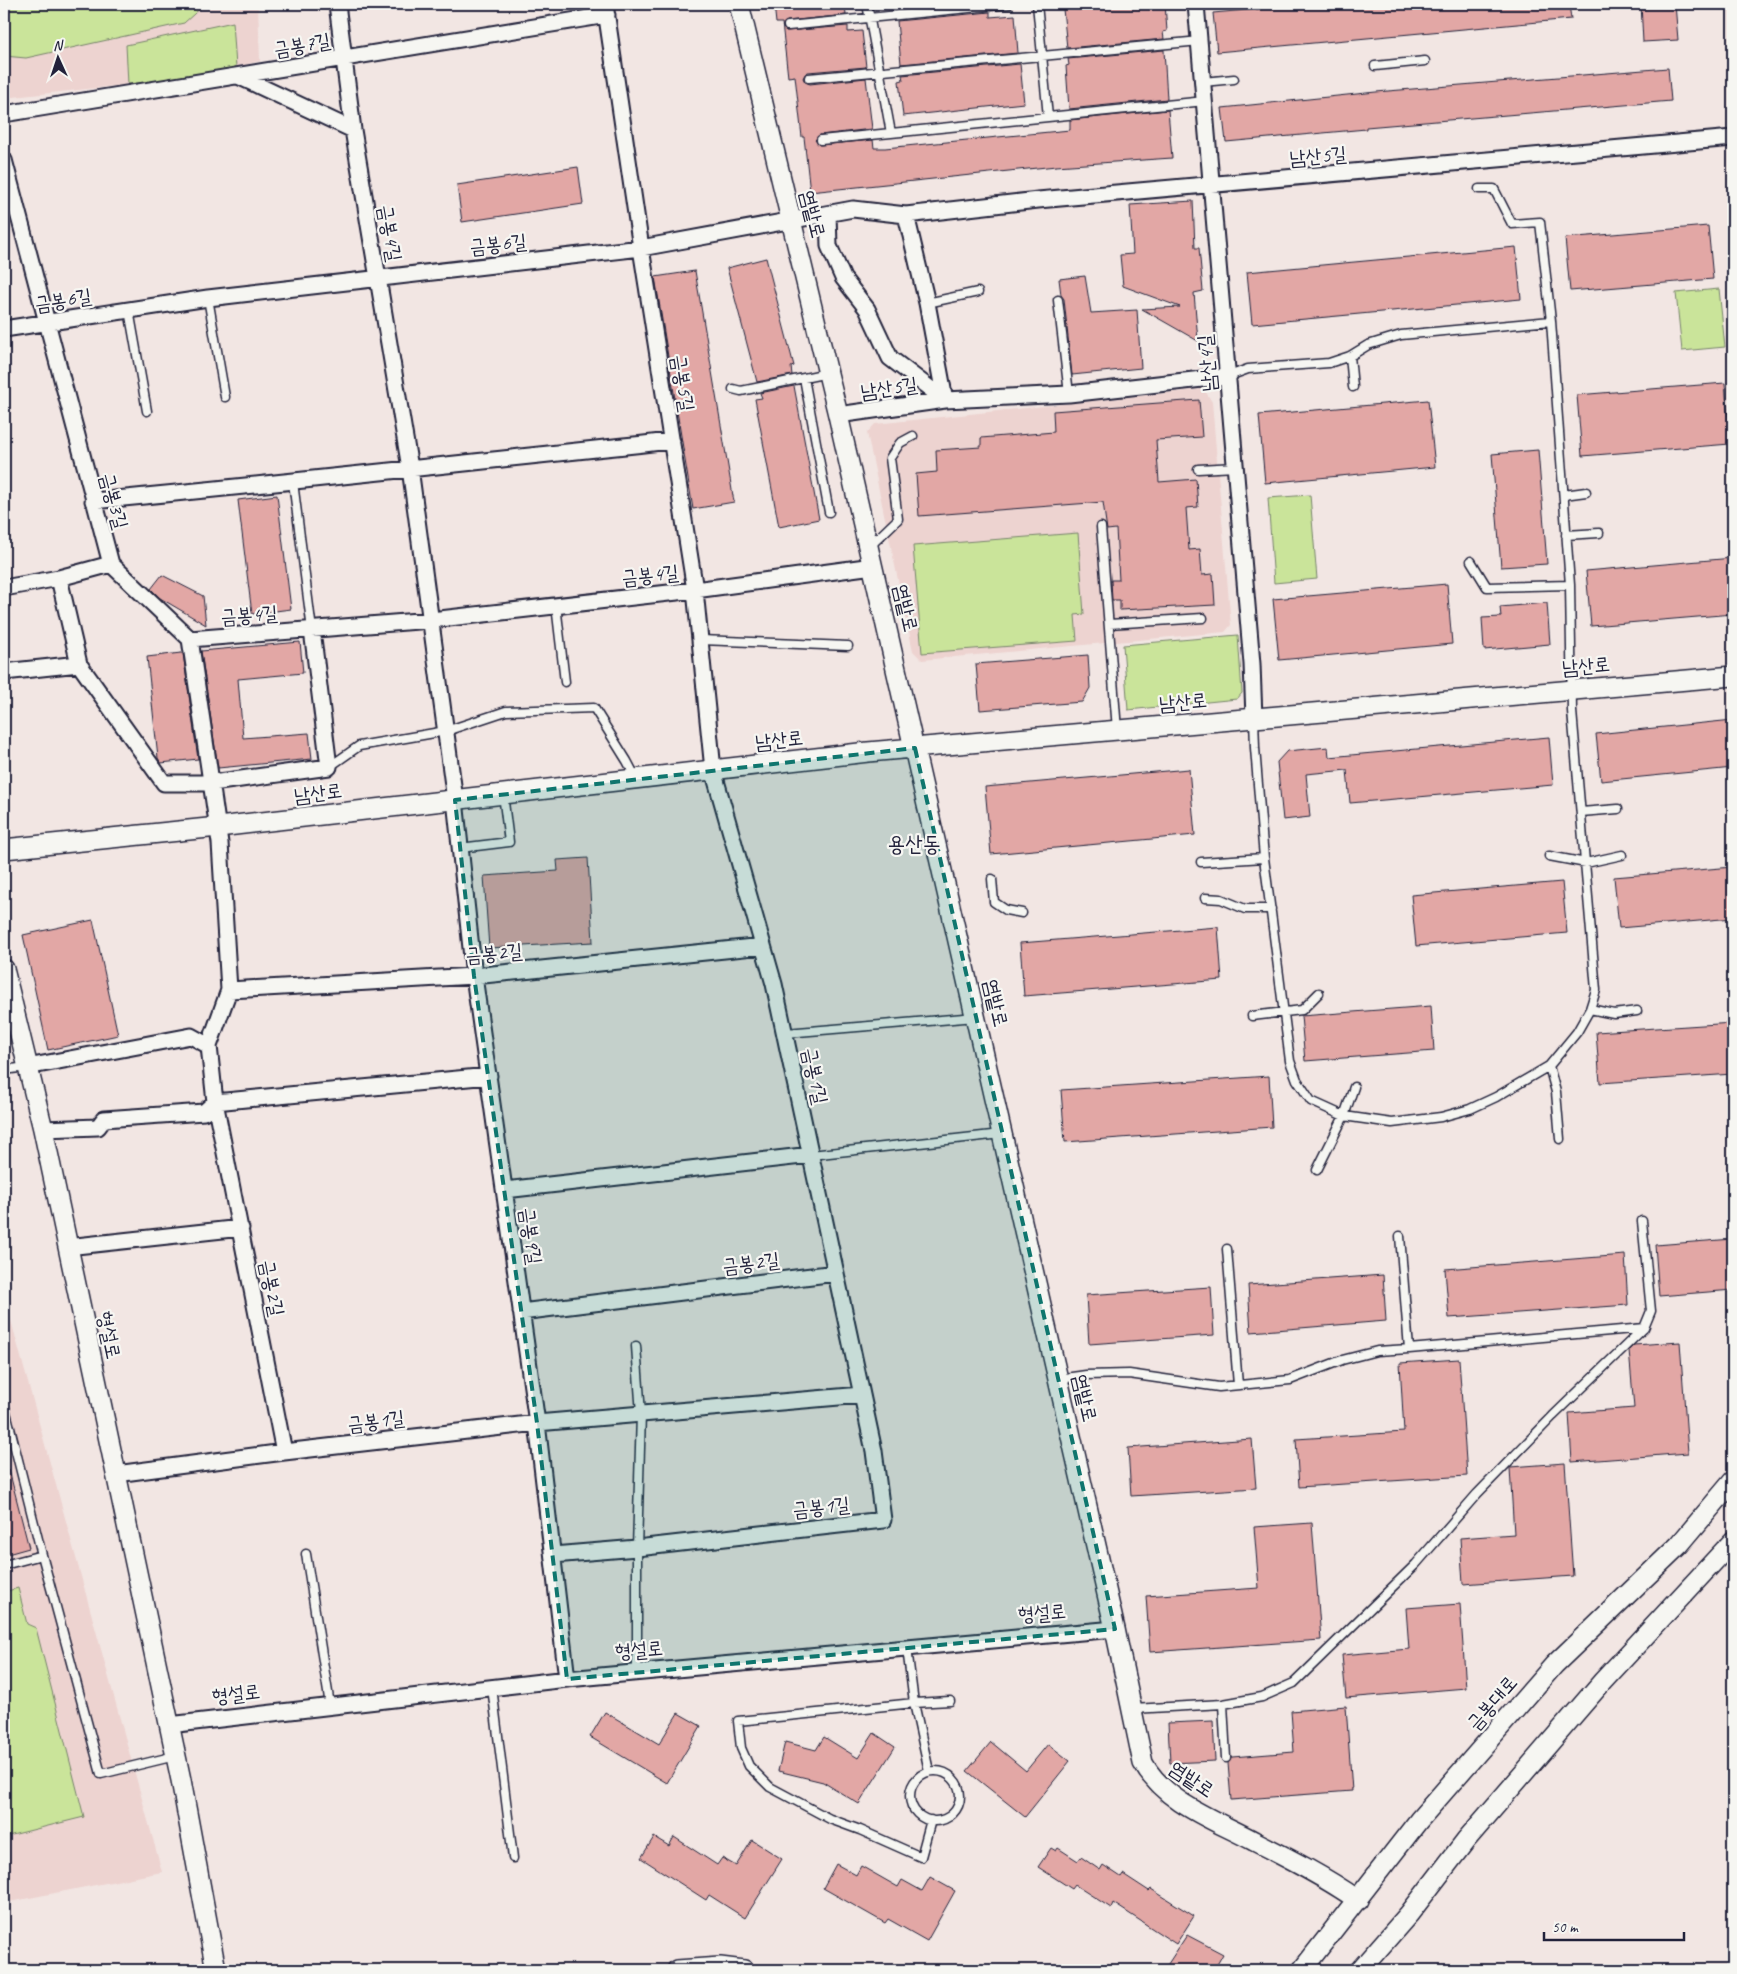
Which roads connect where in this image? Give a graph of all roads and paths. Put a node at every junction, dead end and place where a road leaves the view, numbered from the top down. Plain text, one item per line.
1 (337, 4) edge
2 (739, 4) edge
3 (867, 4) edge
4 (1010, 4) edge
5 (1037, 4) edge
6 (1196, 4) edge
7 (606, 9) edge
8 (870, 18) junction
9 (788, 26) dead end
10 (1200, 41) junction
11 (1042, 55) junction
12 (345, 58) junction
13 (1425, 61) dead end
14 (1375, 66) dead end
15 (880, 72) junction
16 (240, 76) junction
17 (809, 78) dead end
18 (1234, 79) dead end
19 (1203, 82) junction
20 (1205, 100) junction
21 (4, 114) edge
22 (1048, 117) junction
23 (353, 130) junction
24 (891, 133) junction
25 (1733, 138) edge
26 (821, 140) dead end
27 (4, 160) edge
28 (1213, 186) junction
29 (1479, 189) dead end
30 (828, 214) junction
31 (906, 215) junction
32 (791, 220) junction
33 (641, 248) junction
34 (378, 278) junction
35 (978, 292) dead end
36 (208, 298) junction
37 (1058, 300) dead end
38 (927, 303) junction
39 (129, 310) junction
40 (1551, 321) junction
41 (47, 322) junction
42 (4, 329) edge
43 (1350, 356) junction
44 (828, 373) junction
45 (1228, 376) junction
46 (804, 378) junction
47 (1353, 387) dead end
48 (733, 389) dead end
49 (1069, 394) junction
50 (225, 397) dead end
51 (945, 400) junction
52 (147, 411) dead end
53 (838, 415) junction
54 (913, 436) dead end
55 (672, 441) junction
56 (1236, 467) junction
57 (410, 468) junction
58 (1198, 469) dead end
59 (293, 482) junction
60 (1586, 492) dead end
61 (1564, 495) junction
62 (93, 501) junction
63 (829, 512) dead end
64 (1101, 527) dead end
65 (1599, 533) dead end
66 (1566, 535) junction
67 (868, 547) junction
68 (1471, 561) dead end
69 (111, 564) junction
70 (873, 566) junction
71 (59, 578) junction
72 (1570, 585) junction
73 (4, 588) edge
74 (695, 590) junction
75 (556, 605) junction
76 (1203, 618) dead end
77 (430, 620) junction
78 (1108, 624) junction
79 (312, 630) junction
80 (190, 639) junction
81 (701, 640) junction
82 (848, 646) dead end
83 (79, 664) junction
84 (4, 672) edge
85 (1733, 676) edge
86 (565, 682) dead end
87 (1572, 689) junction
88 (1254, 718) junction
89 (1117, 730) junction
90 (446, 731) junction
91 (915, 748) junction
92 (329, 768) junction
93 (713, 770) junction
94 (637, 780) junction
95 (212, 783) junction
96 (503, 793) junction
97 (455, 800) junction
98 (1618, 809) dead end
99 (1581, 812) junction
100 (218, 827) junction
101 (460, 848) junction
102 (4, 849) edge
103 (1622, 855) dead end
104 (1549, 856) dead end
105 (1264, 858) junction
106 (1201, 862) dead end
107 (1586, 863) junction
108 (992, 879) dead end
109 (1205, 898) dead end
110 (1271, 909) junction
111 (1022, 913) dead end
112 (763, 946) junction
113 (4, 969) edge
114 (474, 976) junction
115 (228, 990) junction
116 (1319, 993) dead end
117 (1590, 1009) junction
118 (1637, 1011) dead end
119 (1282, 1012) junction
120 (1252, 1016) dead end
121 (976, 1017) junction
122 (786, 1033) junction
123 (209, 1046) junction
124 (1549, 1066) junction
125 (27, 1067) junction
126 (4, 1070) edge
127 (489, 1076) junction
128 (1354, 1087) dead end
129 (215, 1102) junction
130 (1344, 1116) junction
131 (43, 1130) junction
132 (1002, 1134) junction
133 (1560, 1139) dead end
134 (811, 1155) junction
135 (1317, 1170) dead end
136 (504, 1190) junction
137 (1642, 1221) dead end
138 (240, 1228) junction
139 (1400, 1236) dead end
140 (67, 1247) junction
141 (1227, 1249) dead end
142 (836, 1273) junction
143 (521, 1312) junction
144 (1644, 1328) junction
145 (636, 1346) dead end
146 (1409, 1349) junction
147 (1058, 1379) junction
148 (1238, 1385) junction
149 (862, 1395) junction
150 (4, 1404) edge
151 (641, 1414) junction
152 (537, 1423) junction
153 (284, 1452) junction
154 (116, 1474) junction
155 (1733, 1481) edge
156 (1733, 1541) edge
157 (637, 1548) junction
158 (306, 1554) dead end
159 (42, 1555) junction
160 (552, 1555) junction
161 (4, 1565) edge
162 (1115, 1629) junction
163 (907, 1648) junction
164 (637, 1673) junction
165 (567, 1679) junction
166 (492, 1687) junction
167 (950, 1700) dead end
168 (914, 1703) junction
169 (1223, 1704) junction
170 (330, 1705) junction
171 (1130, 1709) junction
172 (169, 1725) junction
173 (175, 1756) junction
174 (1226, 1758) dead end
175 (928, 1772) junction
176 (931, 1820) junction
177 (513, 1858) dead end
178 (1358, 1900) junction
179 (216, 1970) edge
180 (677, 1970) edge
181 (744, 1970) edge
182 (1302, 1970) edge
183 (1360, 1970) edge

1 - 12 street, 금봉4길
2 - 32 street, 염밭로
3 - 8 lane
4 - 8 lane
5 - 11 lane
6 - 10 street, 남산4길
7 - 12 street, 금봉7길
7 - 33 street, 금봉5길
8 - 9 lane
8 - 15 lane
10 - 11 lane
10 - 19 street, 남산4길
11 - 15 lane
11 - 22 lane
12 - 16 street, 금봉7길
12 - 23 street, 금봉4길
13 - 14 lane
15 - 17 lane
15 - 24 lane
16 - 21 street, 금봉7길
16 - 23 street
18 - 19 lane
19 - 20 street, 남산4길
20 - 22 lane
20 - 28 street, 남산4길
22 - 24 lane
23 - 34 street, 금봉4길
24 - 26 lane
25 - 28 street, 남산5길
27 - 41 street, 금봉3길
28 - 31 street, 남산5길
28 - 45 street, 남산4길
29 - 40 lane
30 - 31 street, 남산5길
30 - 32 street, 남산5길
30 - 51 street
31 - 38 street, 남산5길
32 - 33 street, 금봉6길
32 - 44 street, 염밭로
33 - 34 street, 금봉6길
33 - 55 street, 금봉5길
34 - 36 street, 금봉6길
34 - 57 street, 금봉4길
35 - 38 lane
36 - 39 street, 금봉6길
36 - 50 lane
37 - 49 lane
38 - 51 street, 남산5길
39 - 41 street, 금봉6길
39 - 52 lane
40 - 43 lane
40 - 61 lane
41 - 42 street, 금봉6길
41 - 62 street, 금봉3길
43 - 45 lane
43 - 47 lane
44 - 46 lane
44 - 53 street, 염밭로
45 - 49 street, 남산5길
45 - 56 street, 남산4길
46 - 48 lane
46 - 63 lane
49 - 51 street, 남산5길
51 - 53 street, 남산5길
53 - 67 street, 염밭로
54 - 67 lane
55 - 57 street
55 - 74 street, 금봉5길
56 - 58 lane
56 - 88 street, 남산4길
57 - 59 street
57 - 77 street, 금봉4길
59 - 62 street
59 - 79 lane
60 - 61 lane
61 - 66 lane
62 - 69 street, 금봉3길
64 - 78 lane
65 - 66 lane
66 - 72 lane
67 - 70 street, 염밭로
68 - 72 lane
69 - 71 street
69 - 80 street
70 - 74 street, 금봉4길
70 - 91 street, 염밭로
71 - 73 street
71 - 83 street, 남산로
72 - 87 lane
74 - 75 street, 금봉4길
74 - 81 street, 금봉5길
75 - 77 street, 금봉4길
75 - 86 lane
76 - 78 lane
77 - 79 street, 금봉4길
77 - 90 street, 금봉4길
78 - 89 lane
79 - 80 street, 금봉4길
79 - 92 street, 남산로
80 - 95 street
81 - 82 lane
81 - 93 street, 금봉5길
83 - 84 street
83 - 95 street, 남산로
85 - 87 street, 남산로
87 - 88 street, 남산로
87 - 99 lane
88 - 89 street, 남산로
88 - 105 lane
89 - 91 street, 남산로
90 - 92 lane, 남산로
90 - 94 lane, 남산로
90 - 97 street, 금봉4길
91 - 93 street, 남산로
91 - 121 street, 염밭로
92 - 95 street, 남산로
93 - 94 street, 남산로
93 - 112 street, 금봉1길
94 - 96 street, 남산로
95 - 100 street
96 - 97 street, 남산로
96 - 101 lane
97 - 100 street, 남산로
97 - 101 street, 금봉9길
98 - 99 lane
99 - 107 lane
100 - 102 street, 남산로
100 - 115 street, 금봉2길
101 - 114 street, 금봉9길
103 - 107 lane
104 - 107 lane
105 - 106 lane
105 - 110 lane
107 - 117 lane
108 - 111 lane
109 - 110 lane
110 - 119 lane
112 - 114 street, 금봉2길
112 - 122 street, 금봉1길
113 - 125 street, 형설로
114 - 115 street, 금봉2길
114 - 127 street, 금봉9길
115 - 123 street, 금봉2길
116 - 119 lane
117 - 118 lane
117 - 124 lane
119 - 120 lane
119 - 130 lane
121 - 122 lane
121 - 132 street, 염밭로
122 - 134 street, 금봉1길
123 - 125 street
123 - 129 street, 금봉2길
124 - 130 lane
124 - 133 lane
125 - 126 lane
125 - 131 street, 형설로
127 - 129 street
127 - 136 street, 금봉9길
128 - 130 lane
129 - 131 street
129 - 138 street, 금봉2길
130 - 135 lane
131 - 140 street, 형설로
132 - 134 lane
132 - 147 street, 염밭로
134 - 136 street
134 - 142 street, 금봉1길
136 - 143 street, 금봉9길
137 - 144 lane
138 - 140 street
138 - 153 street, 금봉2길
139 - 146 lane
140 - 154 street, 형설로
141 - 148 lane
142 - 143 street, 금봉2길
142 - 149 street, 금봉1길
143 - 152 street, 금봉9길
144 - 146 lane
144 - 169 lane
145 - 151 lane
146 - 148 lane
147 - 148 lane
147 - 162 street, 염밭로
149 - 151 street, 금봉1길
149 - 157 street, 금봉1길
150 - 159 lane
151 - 152 street, 금봉1길
151 - 157 lane
152 - 153 street, 금봉1길
152 - 160 street, 금봉9길
153 - 154 street, 금봉1길
154 - 172 street, 형설로
155 - 178 street, 금봉대로
156 - 183 street
157 - 160 street, 금봉1길
157 - 164 lane
158 - 170 lane
159 - 161 lane
159 - 173 lane
160 - 165 street, 금봉9길
162 - 163 street, 형설로
162 - 171 street, 염밭로
163 - 164 street, 형설로
163 - 168 lane
164 - 165 street, 형설로
165 - 166 street, 형설로
166 - 170 street, 형설로
166 - 177 lane
167 - 168 lane
168 - 175 lane
168 - 176 lane
169 - 171 lane
169 - 174 lane
170 - 172 street, 형설로
171 - 178 street, 염밭로
172 - 173 street, 형설로
173 - 179 street, 형설로
175 - 176 lane
175 - 176 lane
178 - 182 street, 금봉대로
180 - 181 street

